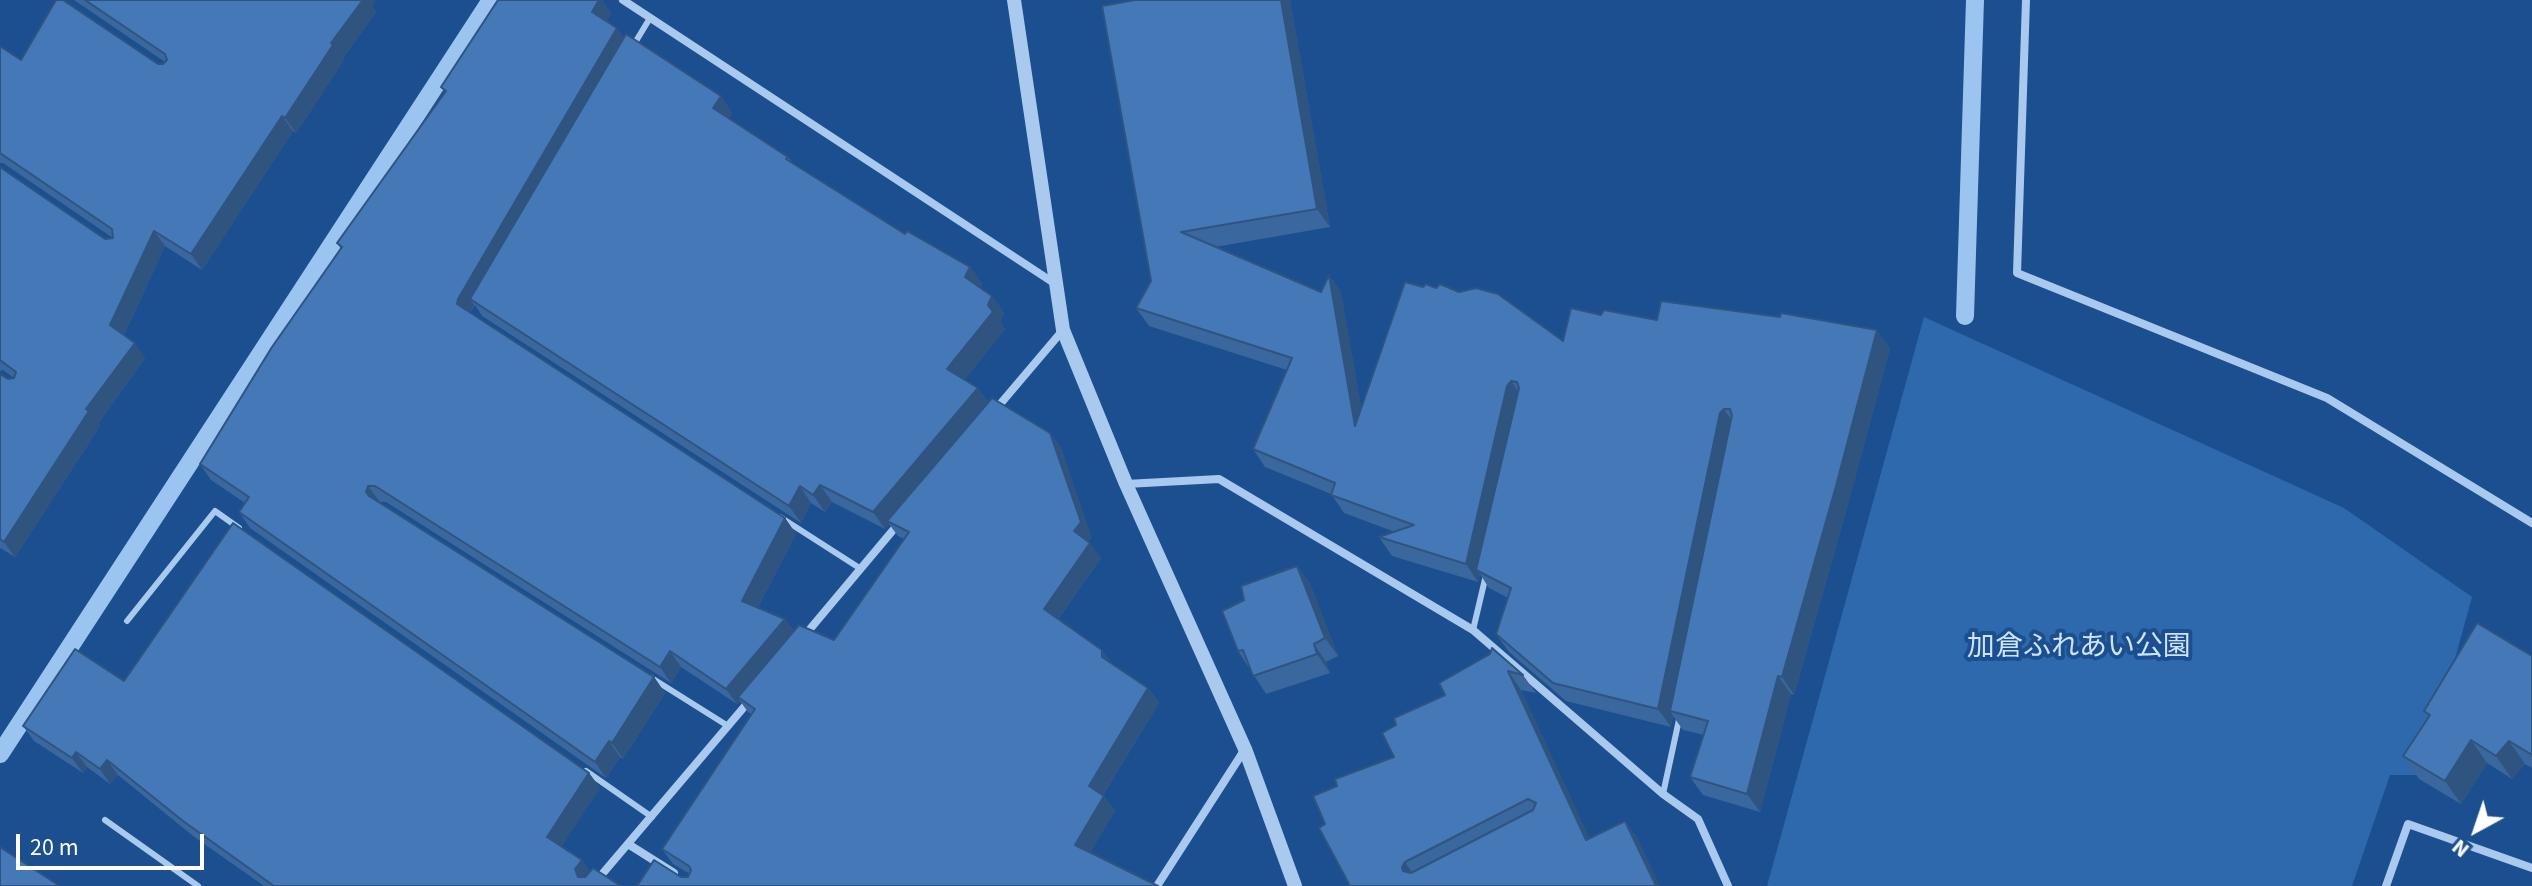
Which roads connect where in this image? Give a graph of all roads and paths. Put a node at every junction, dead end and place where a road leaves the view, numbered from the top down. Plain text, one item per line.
1 (623, 0) edge
2 (1014, 0) edge
3 (2026, 0) edge
4 (650, 18) junction
5 (626, 59) edge
6 (1057, 286) junction
7 (1063, 330) junction
8 (993, 414) edge
9 (1126, 484) junction
10 (768, 508) edge
11 (901, 521) edge
12 (2532, 523) edge
13 (241, 529) edge
14 (861, 569) junction
15 (1487, 570) edge
16 (127, 621) dead end
17 (1473, 630) junction
18 (799, 642) edge
19 (648, 676) edge
20 (758, 690) edge
21 (1682, 704) edge
22 (728, 726) junction
23 (1245, 749) junction
24 (575, 763) edge
25 (1663, 794) junction
26 (652, 817) junction
27 (105, 820) dead end
28 (628, 844) junction
29 (2532, 868) edge
30 (682, 878) edge
31 (198, 886) edge
32 (592, 886) edge
33 (1157, 886) edge
34 (1295, 886) edge
35 (1728, 886) edge
36 (2386, 886) edge

1 - 4 street
2 - 6 street
3 - 12 street
4 - 5 lane
4 - 6 street
6 - 7 street
7 - 8 street
7 - 9 street
9 - 17 street
9 - 23 street
10 - 14 lane
11 - 14 street
13 - 16 lane
14 - 18 street
15 - 17 lane
17 - 25 street
19 - 22 lane
20 - 22 street
21 - 25 lane
22 - 26 street
23 - 33 street
23 - 34 street
24 - 26 lane
25 - 35 street
26 - 28 street
27 - 31 lane
28 - 30 street
28 - 32 street
29 - 36 street

